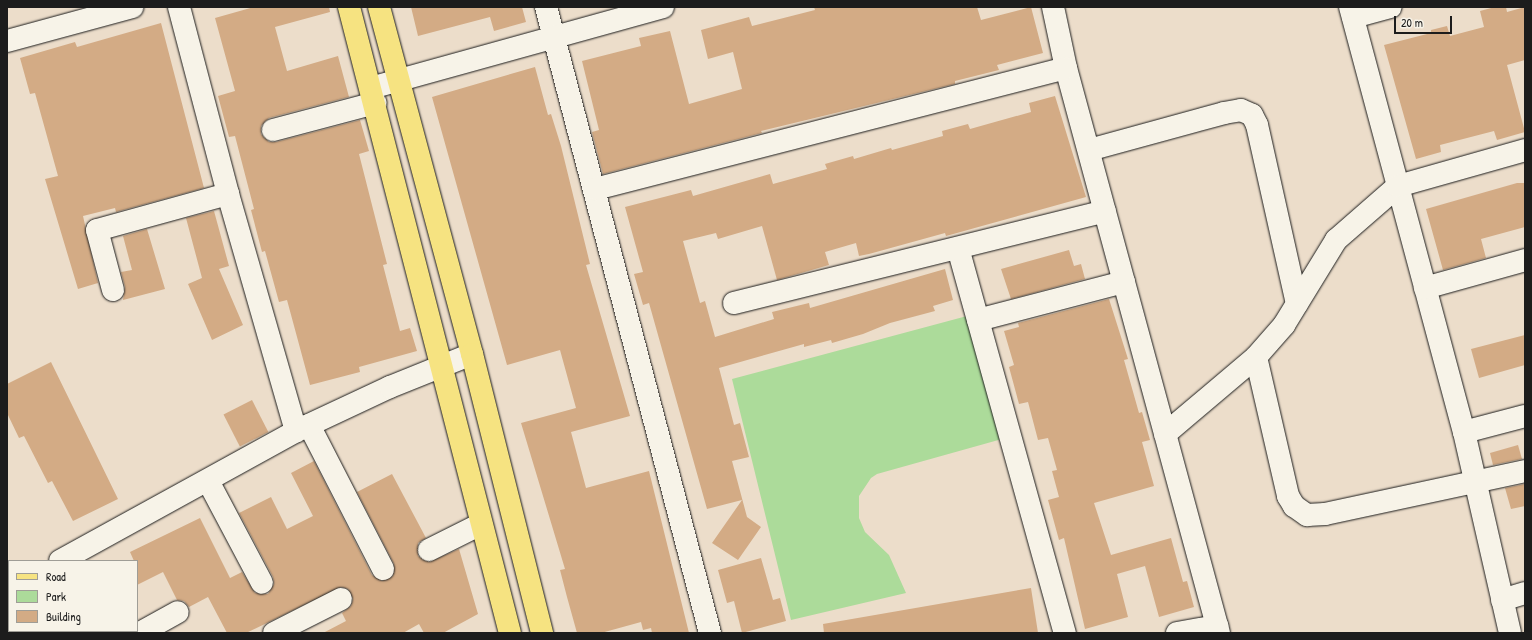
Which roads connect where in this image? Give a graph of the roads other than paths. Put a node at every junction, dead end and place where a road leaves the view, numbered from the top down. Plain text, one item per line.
1 (132, 7) edge
2 (179, 7) edge
3 (349, 7) edge
4 (379, 7) edge
5 (546, 7) edge
6 (663, 7) edge
7 (1053, 7) edge
8 (1391, 7) edge
9 (1351, 12) edge
10 (555, 38) junction
11 (7, 41) edge
12 (1066, 68) junction
13 (400, 81) junction
14 (373, 95) junction
15 (273, 130) dead end
16 (1088, 150) junction
17 (1525, 150) edge
18 (1398, 186) junction
19 (595, 188) junction
20 (228, 194) junction
21 (1106, 211) junction
22 (958, 248) junction
23 (1525, 260) edge
24 (1124, 282) junction
25 (1425, 288) junction
26 (113, 290) dead end
27 (734, 302) dead end
28 (1297, 304) junction
29 (978, 320) junction
30 (472, 354) junction
31 (1256, 357) junction
32 (440, 365) junction
33 (1525, 416) edge
34 (303, 428) junction
35 (1464, 432) junction
36 (1165, 434) junction
37 (1525, 470) edge
38 (208, 481) junction
39 (1476, 481) junction
40 (481, 524) junction
41 (429, 550) dead end
42 (71, 558) edge
43 (383, 569) dead end
44 (262, 583) dead end
45 (1525, 593) edge
46 (341, 599) dead end
47 (1502, 600) junction
48 (178, 612) dead end
49 (1218, 630) edge
50 (140, 633) edge
51 (274, 633) edge
52 (510, 633) edge
53 (542, 633) edge
54 (710, 633) edge
55 (1065, 633) edge
56 (1177, 633) edge
57 (1510, 633) edge

1 - 11 street
2 - 20 street
3 - 14 main road
4 - 13 main road
5 - 10 street
6 - 10 street
7 - 12 street
8 - 9 street
9 - 18 street
10 - 13 street
10 - 19 street
12 - 16 street
12 - 19 street
13 - 14 street
13 - 30 main road
14 - 15 street
14 - 32 main road
16 - 21 street
16 - 28 street
17 - 18 street
18 - 25 street
18 - 28 street
19 - 54 street
20 - 26 street
20 - 34 street
21 - 22 street
21 - 24 street
22 - 27 street
22 - 29 street
23 - 25 street
24 - 29 street
24 - 36 street
25 - 35 street
28 - 31 street
29 - 55 street
30 - 32 street
30 - 53 main road
31 - 36 street
31 - 39 street
32 - 34 street
32 - 40 main road
33 - 35 street
34 - 38 street
34 - 43 street
35 - 39 street
36 - 49 street
37 - 39 street
38 - 42 street
38 - 44 street
39 - 47 street
40 - 41 street
40 - 52 main road
45 - 47 street
46 - 51 street
47 - 57 street
48 - 50 street
49 - 56 street

